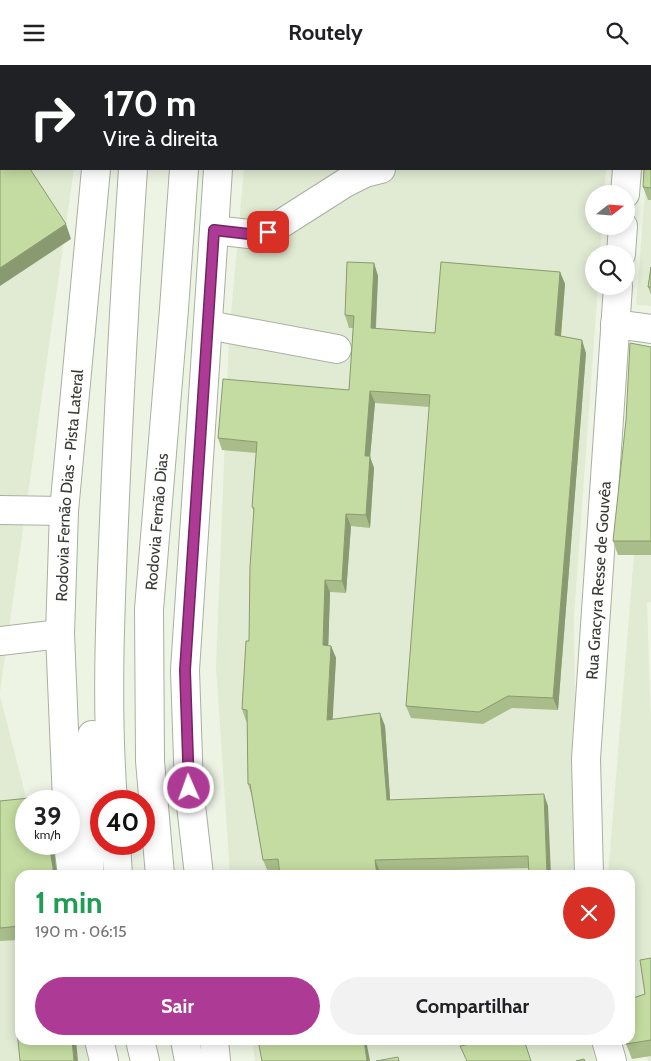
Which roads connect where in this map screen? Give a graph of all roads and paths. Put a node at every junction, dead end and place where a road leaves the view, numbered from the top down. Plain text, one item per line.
1 (96, 170) edge
2 (133, 170) edge
3 (184, 170) edge
4 (218, 170) edge
5 (377, 170) edge
6 (627, 170) edge
7 (626, 185) edge
8 (214, 230) junction
9 (617, 295) edge
10 (615, 324) junction
11 (208, 325) junction
12 (651, 329) edge
13 (337, 349) dead end
14 (0, 510) edge
15 (64, 511) junction
16 (110, 608) junction
17 (60, 634) junction
18 (0, 641) edge
19 (67, 790) edge
20 (112, 790) edge
21 (69, 855) edge
22 (117, 855) edge
23 (71, 870) edge
24 (89, 870) edge
25 (118, 870) edge
26 (160, 870) edge
27 (198, 870) edge
28 (589, 870) edge
29 (100, 1045) edge
30 (141, 1045) edge
31 (186, 1045) edge
32 (214, 1045) edge
33 (223, 1045) edge
34 (607, 1045) edge
35 (104, 1061) edge
36 (145, 1061) edge
37 (189, 1061) edge
38 (216, 1061) edge
39 (225, 1061) edge
40 (612, 1061) edge

1 - 15 main road, Rodovia Fernão Dias - Pista Lateral
2 - 16 main road
3 - 26 main road, Rodovia Fernão Dias
4 - 8 main road
5 - 8 main road
6 - 7 main road
8 - 11 main road
9 - 10 main road, Rua Gracyra Resse de Gouvêa
10 - 12 main road
10 - 28 main road, Rua Gracyra Resse de Gouvêa
11 - 13 main road
11 - 27 main road
14 - 15 main road
15 - 17 main road, Rodovia Fernão Dias - Pista Lateral
16 - 20 main road
16 - 24 main road
17 - 18 main road
17 - 19 main road, Rodovia Fernão Dias - Pista Lateral
21 - 23 main road
22 - 25 main road
29 - 35 main road
30 - 36 main road
31 - 37 main road
32 - 38 main road
33 - 39 main road
34 - 40 main road

